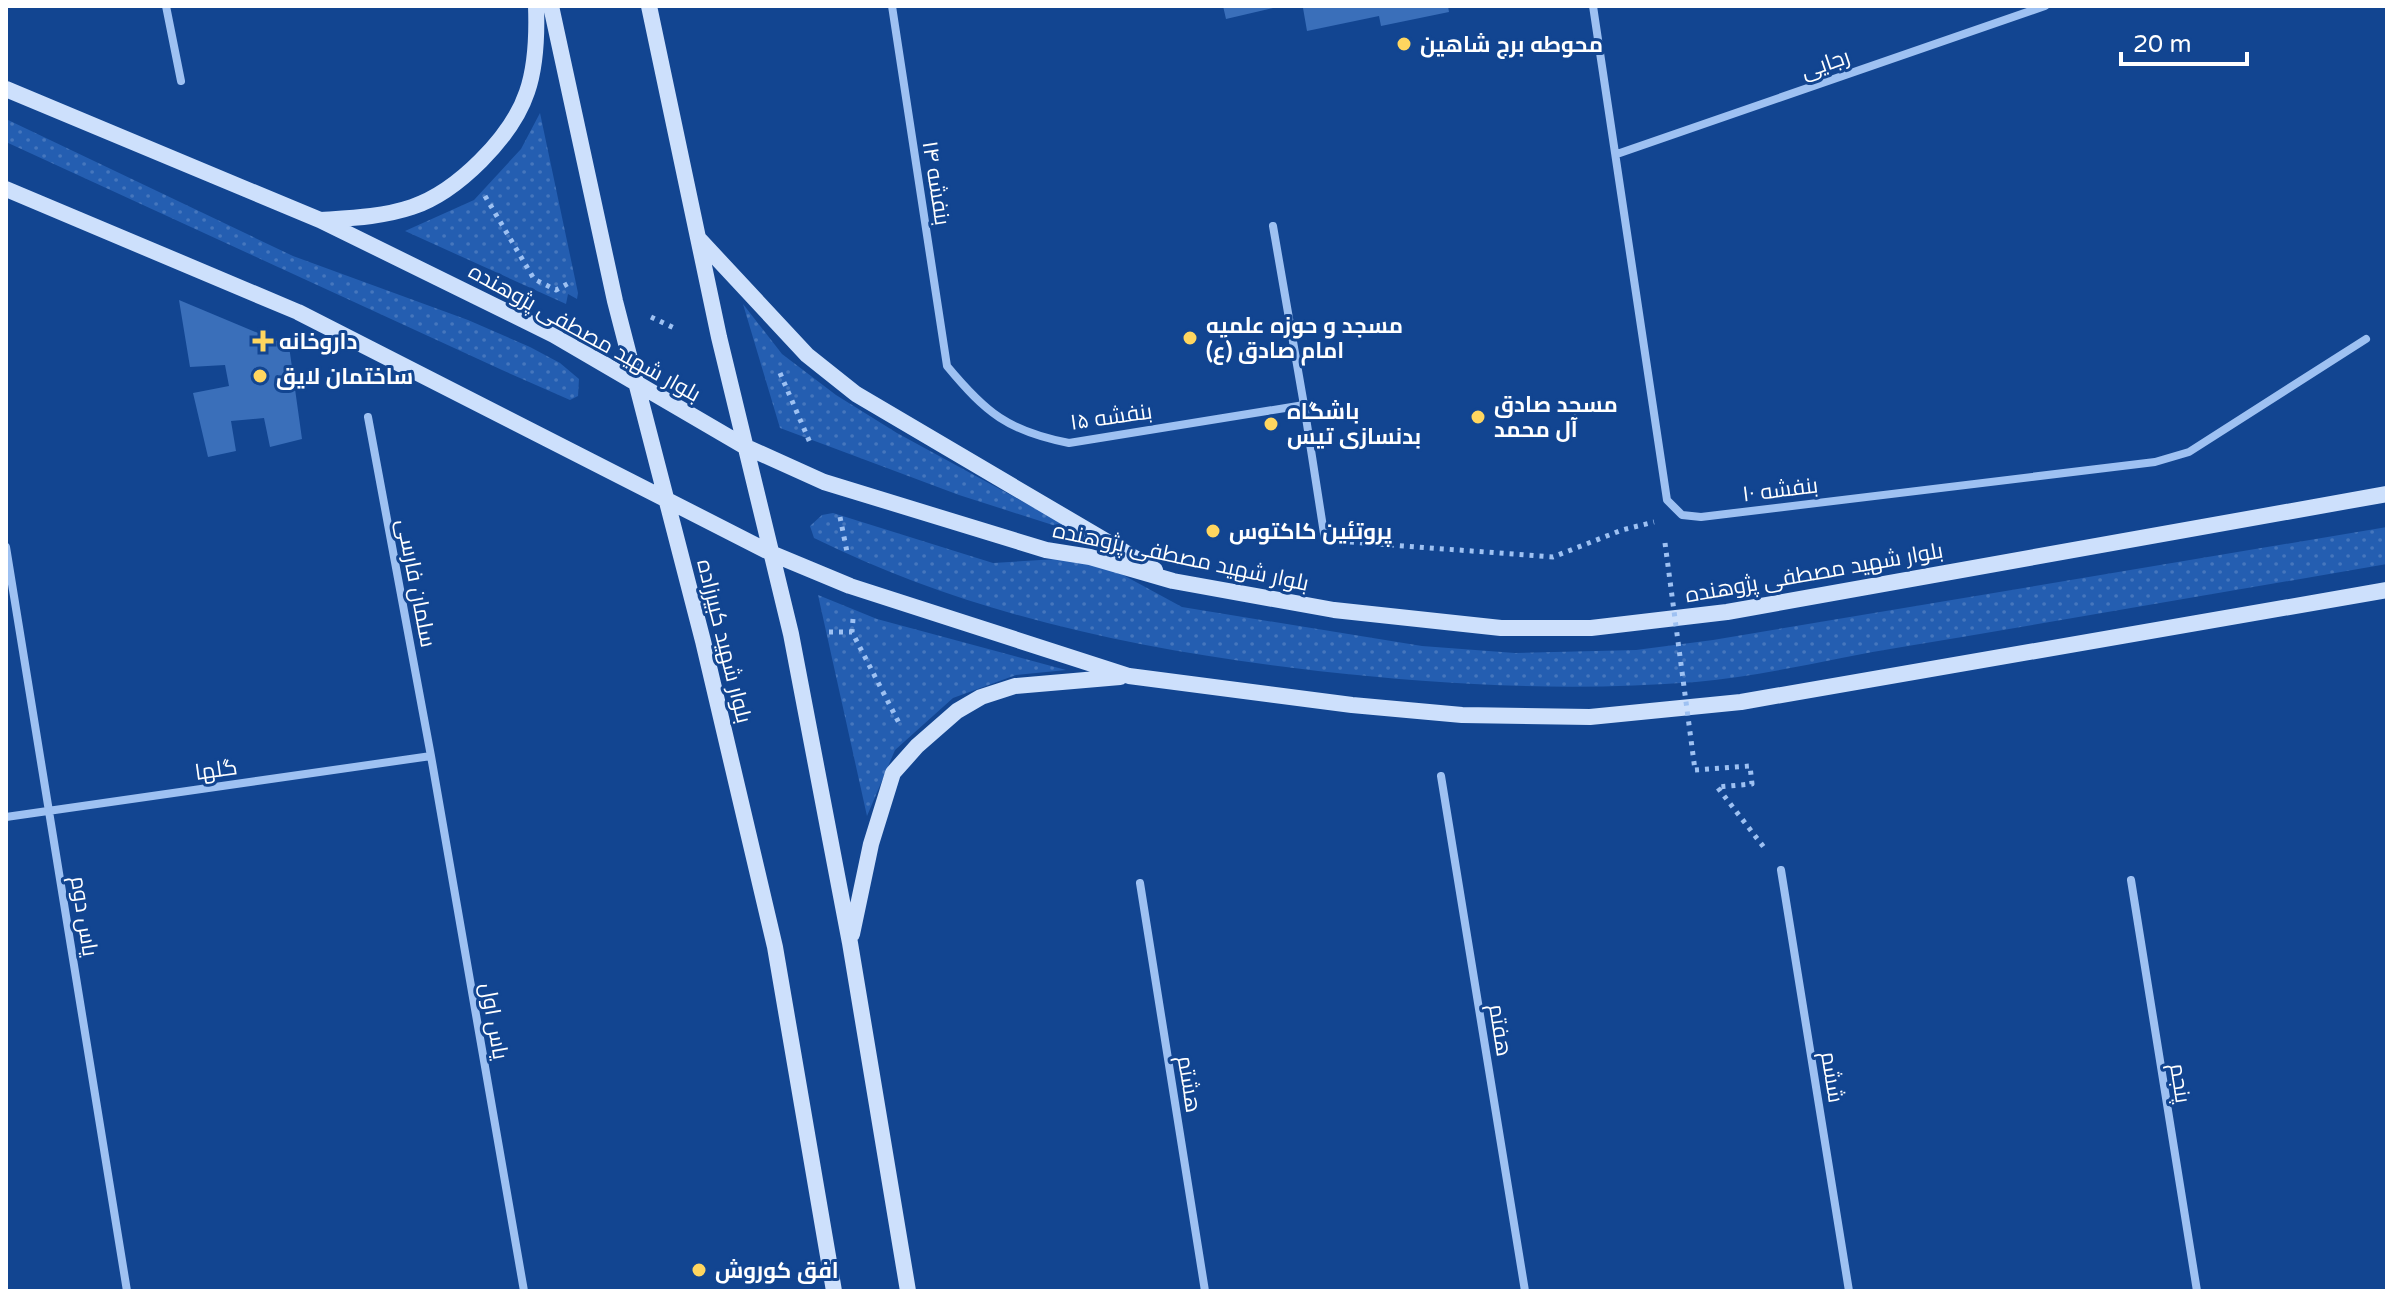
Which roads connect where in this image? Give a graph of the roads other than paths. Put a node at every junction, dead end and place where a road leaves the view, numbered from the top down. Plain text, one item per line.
1 (166, 6) edge
2 (536, 6) edge
3 (551, 6) edge
4 (649, 6) edge
5 (892, 6) edge
6 (1593, 6) edge
7 (2045, 6) edge
8 (181, 81) dead end
9 (6, 89) edge
10 (1617, 154) junction
11 (6, 189) edge
12 (320, 220) junction
13 (1273, 226) dead end
14 (699, 239) junction
15 (2366, 339) dead end
16 (947, 366) joint
17 (635, 382) junction
18 (1304, 405) junction
19 (368, 417) dead end
20 (744, 446) junction
21 (2387, 494) edge
22 (666, 500) junction
23 (1325, 540) road end
24 (6, 547) edge
25 (773, 554) junction
26 (1173, 581) junction
27 (2387, 590) edge
28 (1129, 676) junction
29 (431, 756) junction
30 (1441, 776) dead end
31 (50, 812) junction
32 (6, 817) edge
33 (1781, 870) road end
34 (2131, 880) dead end
35 (1140, 883) dead end
36 (850, 943) junction
37 (127, 1291) edge
38 (524, 1291) edge
39 (834, 1291) edge
40 (908, 1291) edge
41 (1205, 1291) edge
42 (1525, 1291) edge
43 (1849, 1291) edge
44 (2197, 1291) edge

1 - 8 street
2 - 12 main road
3 - 17 main road, بلوار شهید کبیرزاده
4 - 14 main road
5 - 16 street, بنفشه ۱۴
6 - 10 street, بنفشه ۱۰
7 - 10 street, رجایی
9 - 12 main road, بلوار شهید مصطفی پژوهنده
10 - 15 street, بنفشه ۱۰
11 - 22 main road
12 - 17 main road, بلوار شهید مصطفی پژوهنده
13 - 18 street
14 - 20 main road
14 - 26 main road
16 - 18 street, بنفشه ۱۵
17 - 20 main road, بلوار شهید مصطفی پژوهنده
17 - 22 main road, بلوار شهید کبیرزاده
18 - 23 street
19 - 29 street, سلمان فارسی
20 - 25 main road
20 - 26 main road, بلوار شهید مصطفی پژوهنده
21 - 26 main road, بلوار شهید مصطفی پژوهنده
22 - 25 main road
22 - 39 main road, بلوار شهید کبیرزاده
24 - 31 street, یاس دوم
25 - 28 main road
25 - 36 main road
27 - 28 main road
28 - 36 main road
29 - 31 street, گلها
29 - 38 street, یاس اول
30 - 42 street, هفتم
31 - 32 street, گلها
31 - 37 street, یاس دوم
33 - 43 street, ششم
34 - 44 street, پنجم
35 - 41 street, هشتم
36 - 40 main road

